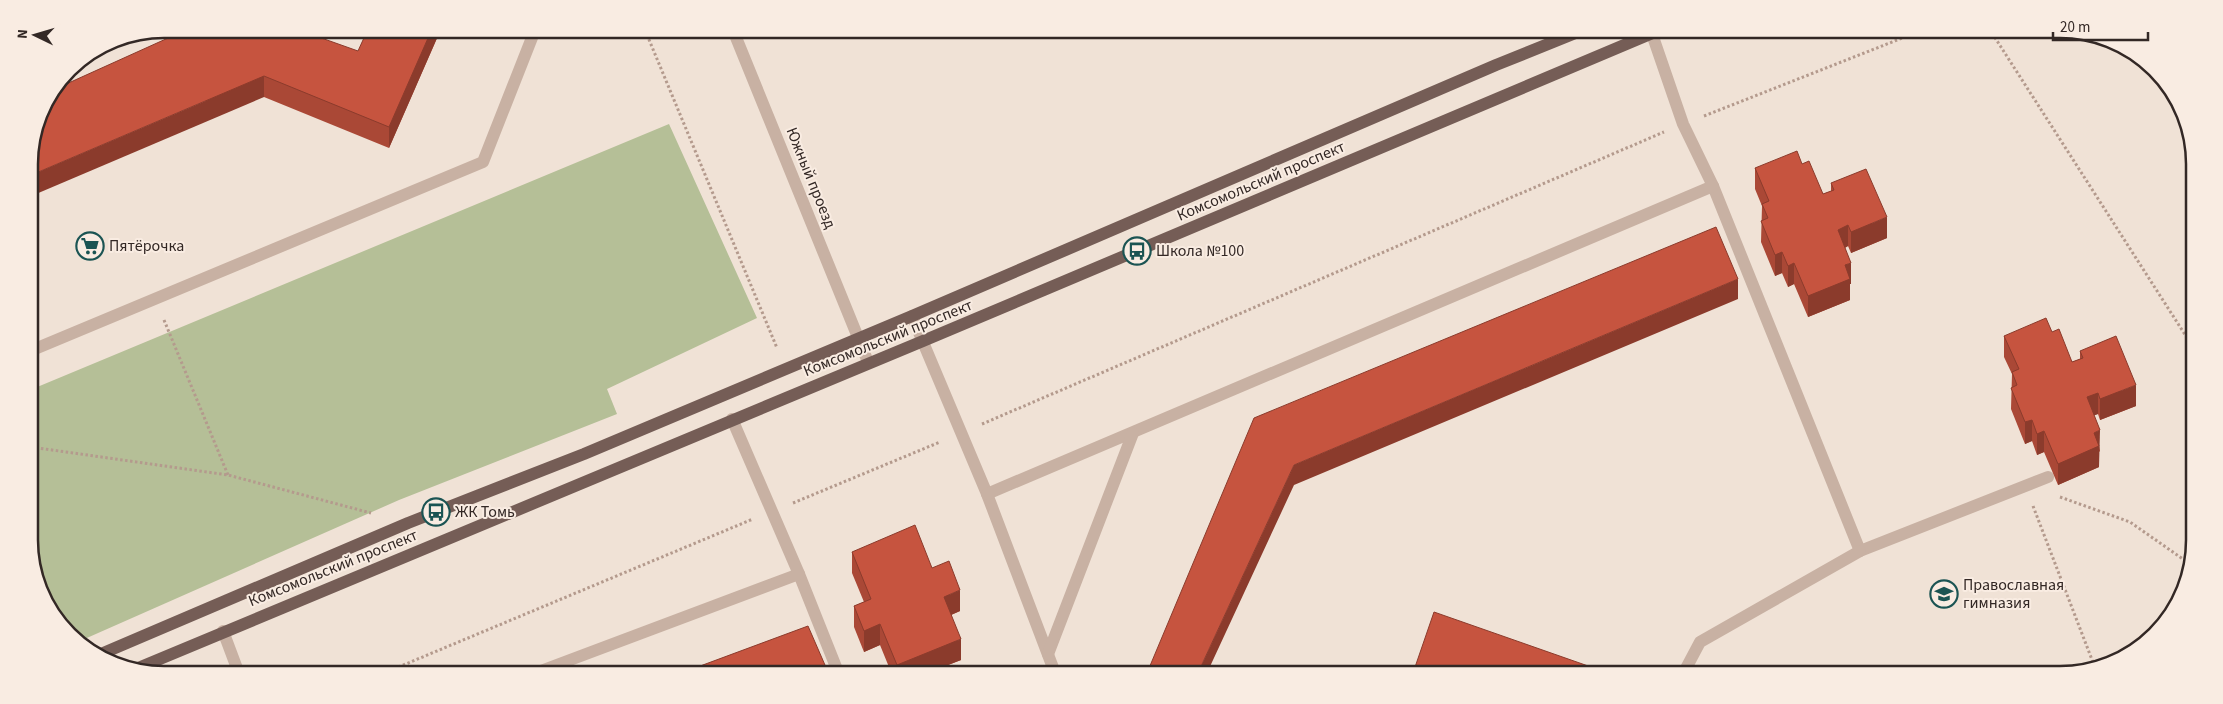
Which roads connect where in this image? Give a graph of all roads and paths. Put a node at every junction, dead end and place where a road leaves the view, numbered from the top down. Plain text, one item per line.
1 (532, 38) edge
2 (648, 38) edge
3 (736, 38) edge
4 (1563, 38) edge
5 (1642, 38) edge
6 (1656, 38) edge
7 (1902, 38) edge
8 (1995, 38) edge
9 (1683, 124) junction
10 (1713, 186) junction
11 (155, 299) junction
12 (912, 316) junction
13 (2186, 336) edge
14 (858, 338) junction
15 (923, 341) junction
16 (38, 348) edge
17 (868, 362) junction
18 (786, 369) junction
19 (732, 419) junction
20 (962, 433) junction
21 (1133, 433) junction
22 (38, 448) edge
23 (228, 475) junction
24 (2048, 477) edge
25 (2025, 484) junction
26 (987, 494) junction
27 (771, 512) junction
28 (408, 523) junction
29 (1860, 551) junction
30 (2184, 559) edge
31 (799, 574) junction
32 (223, 631) junction
33 (105, 652) edge
34 (1048, 654) junction
35 (2093, 662) edge
36 (145, 665) edge
37 (236, 666) edge
38 (401, 666) edge
39 (554, 666) edge
40 (836, 666) edge
41 (1052, 666) edge
42 (1687, 666) edge

1 - 11 street
2 - 18 path
3 - 14 street, Южный проезд
4 - 12 main road, Комсомольский проспект
5 - 15 main road, Комсомольский проспект
6 - 9 street
7 - 9 path
8 - 13 path
9 - 10 street
9 - 20 path
10 - 21 street
10 - 29 street
11 - 16 street
11 - 23 path
12 - 14 main road, Комсомольский проспект
12 - 15 street
14 - 17 street, Южный проезд
14 - 18 main road, Комсомольский проспект
15 - 17 main road, Комсомольский проспект
15 - 20 street
17 - 19 main road, Комсомольский проспект
18 - 28 main road, Комсомольский проспект
19 - 27 street
19 - 32 main road, Комсомольский проспект
20 - 26 street
20 - 27 path
21 - 26 street
21 - 34 street
22 - 23 path
23 - 28 path
24 - 25 street
25 - 29 street
25 - 30 path
25 - 35 path
26 - 34 street
27 - 31 street
27 - 38 path
28 - 33 main road, Комсомольский проспект
29 - 42 street
31 - 39 street
31 - 40 street
32 - 36 main road, Комсомольский проспект
32 - 37 street
34 - 41 street

